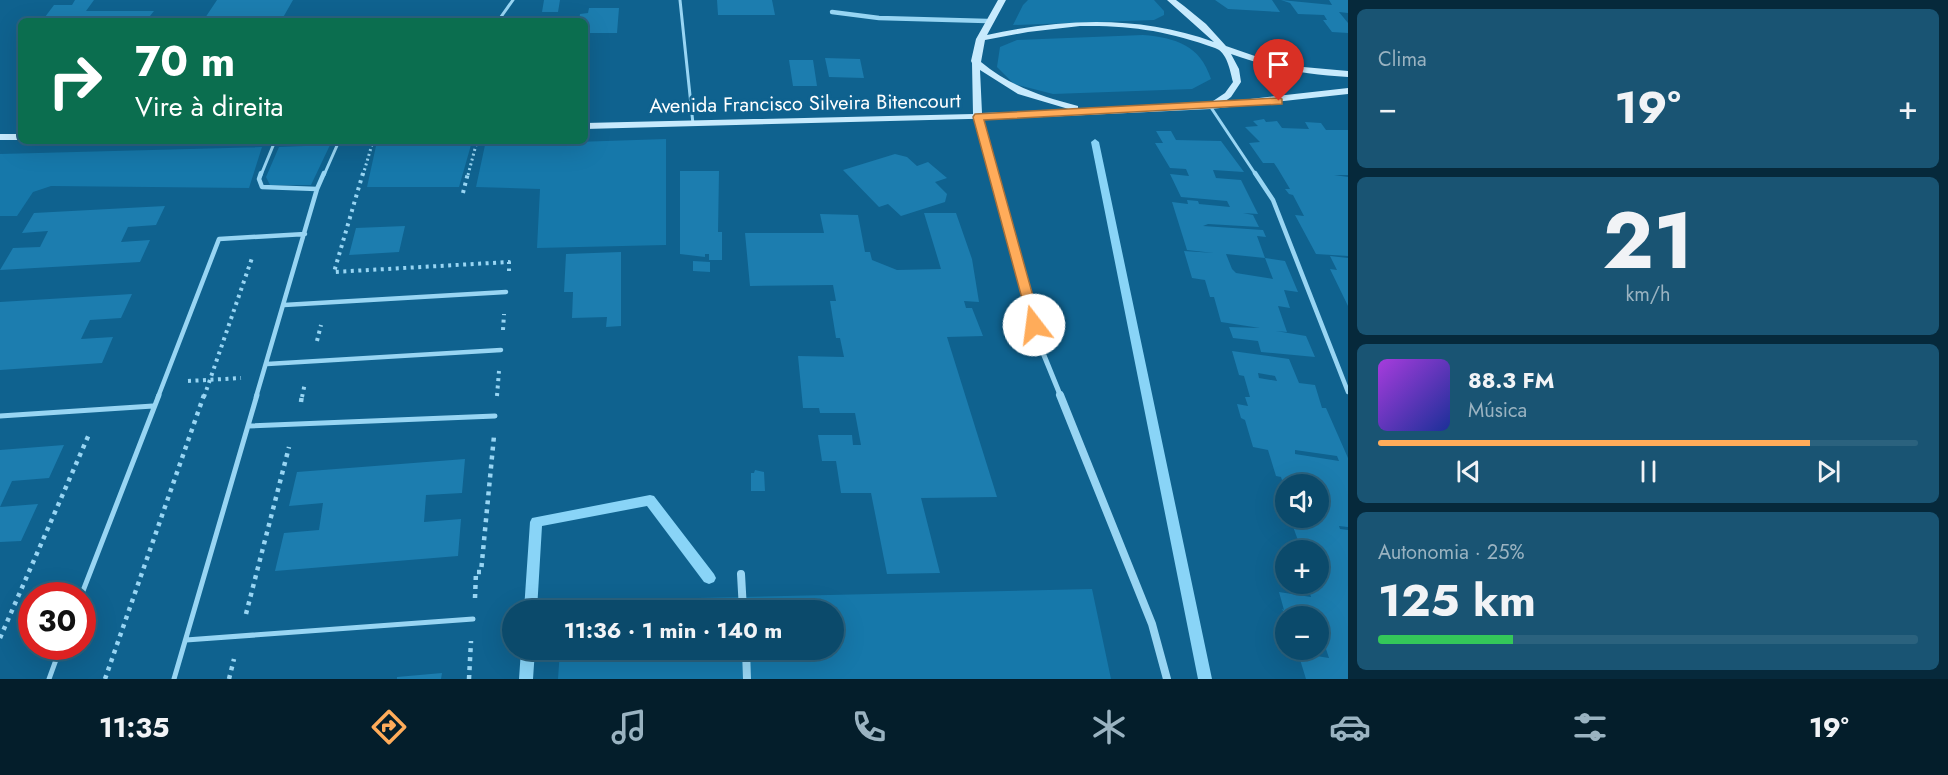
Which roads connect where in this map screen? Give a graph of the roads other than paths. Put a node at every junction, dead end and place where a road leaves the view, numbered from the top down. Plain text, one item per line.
1 (513, 0) edge
2 (680, 0) edge
3 (1002, 0) edge
4 (1171, 0) edge
5 (832, 12) dead end
6 (500, 18) edge
7 (987, 21) junction
8 (980, 39) junction
9 (1224, 48) junction
10 (975, 61) junction
11 (1348, 74) edge
12 (1348, 91) edge
13 (1210, 106) junction
14 (1094, 112) junction
15 (978, 117) junction
16 (693, 124) junction
17 (588, 126) edge
18 (0, 137) edge
19 (18, 137) edge
20 (274, 144) edge
21 (338, 144) edge
22 (317, 189) junction
23 (305, 234) junction
24 (506, 292) dead end
25 (284, 305) junction
26 (501, 350) dead end
27 (267, 364) junction
28 (1348, 392) edge
29 (153, 406) junction
30 (0, 416) edge
31 (495, 416) dead end
32 (248, 426) junction
33 (741, 574) dead end
34 (86, 582) edge
35 (742, 600) edge
36 (473, 619) dead end
37 (186, 640) junction
38 (56, 660) edge
39 (746, 660) edge
40 (49, 679) edge
41 (174, 679) edge
42 (747, 679) edge
43 (1167, 679) edge

1 - 6 lane
2 - 16 lane
3 - 7 main road
4 - 9 main road
5 - 7 street
7 - 8 main road
8 - 9 main road
8 - 10 main road
9 - 11 main road
9 - 13 main road
10 - 14 main road
10 - 15 main road
12 - 13 main road, Avenida Francisco Silveira Bitencourt
13 - 14 main road, Avenida Francisco Silveira Bitencourt
13 - 28 lane
14 - 15 main road, Avenida Francisco Silveira Bitencourt
15 - 16 main road, Avenida Francisco Silveira Bitencourt
15 - 43 street
16 - 17 main road, Avenida Francisco Silveira Bitencourt
18 - 19 main road
20 - 22 lane
21 - 22 lane
22 - 23 lane
23 - 25 lane
23 - 29 lane
24 - 25 lane
25 - 27 lane
26 - 27 lane
27 - 32 lane
29 - 30 lane
29 - 34 lane
31 - 32 lane
32 - 37 lane
33 - 35 street
36 - 37 lane
37 - 41 lane
38 - 40 lane
39 - 42 street

